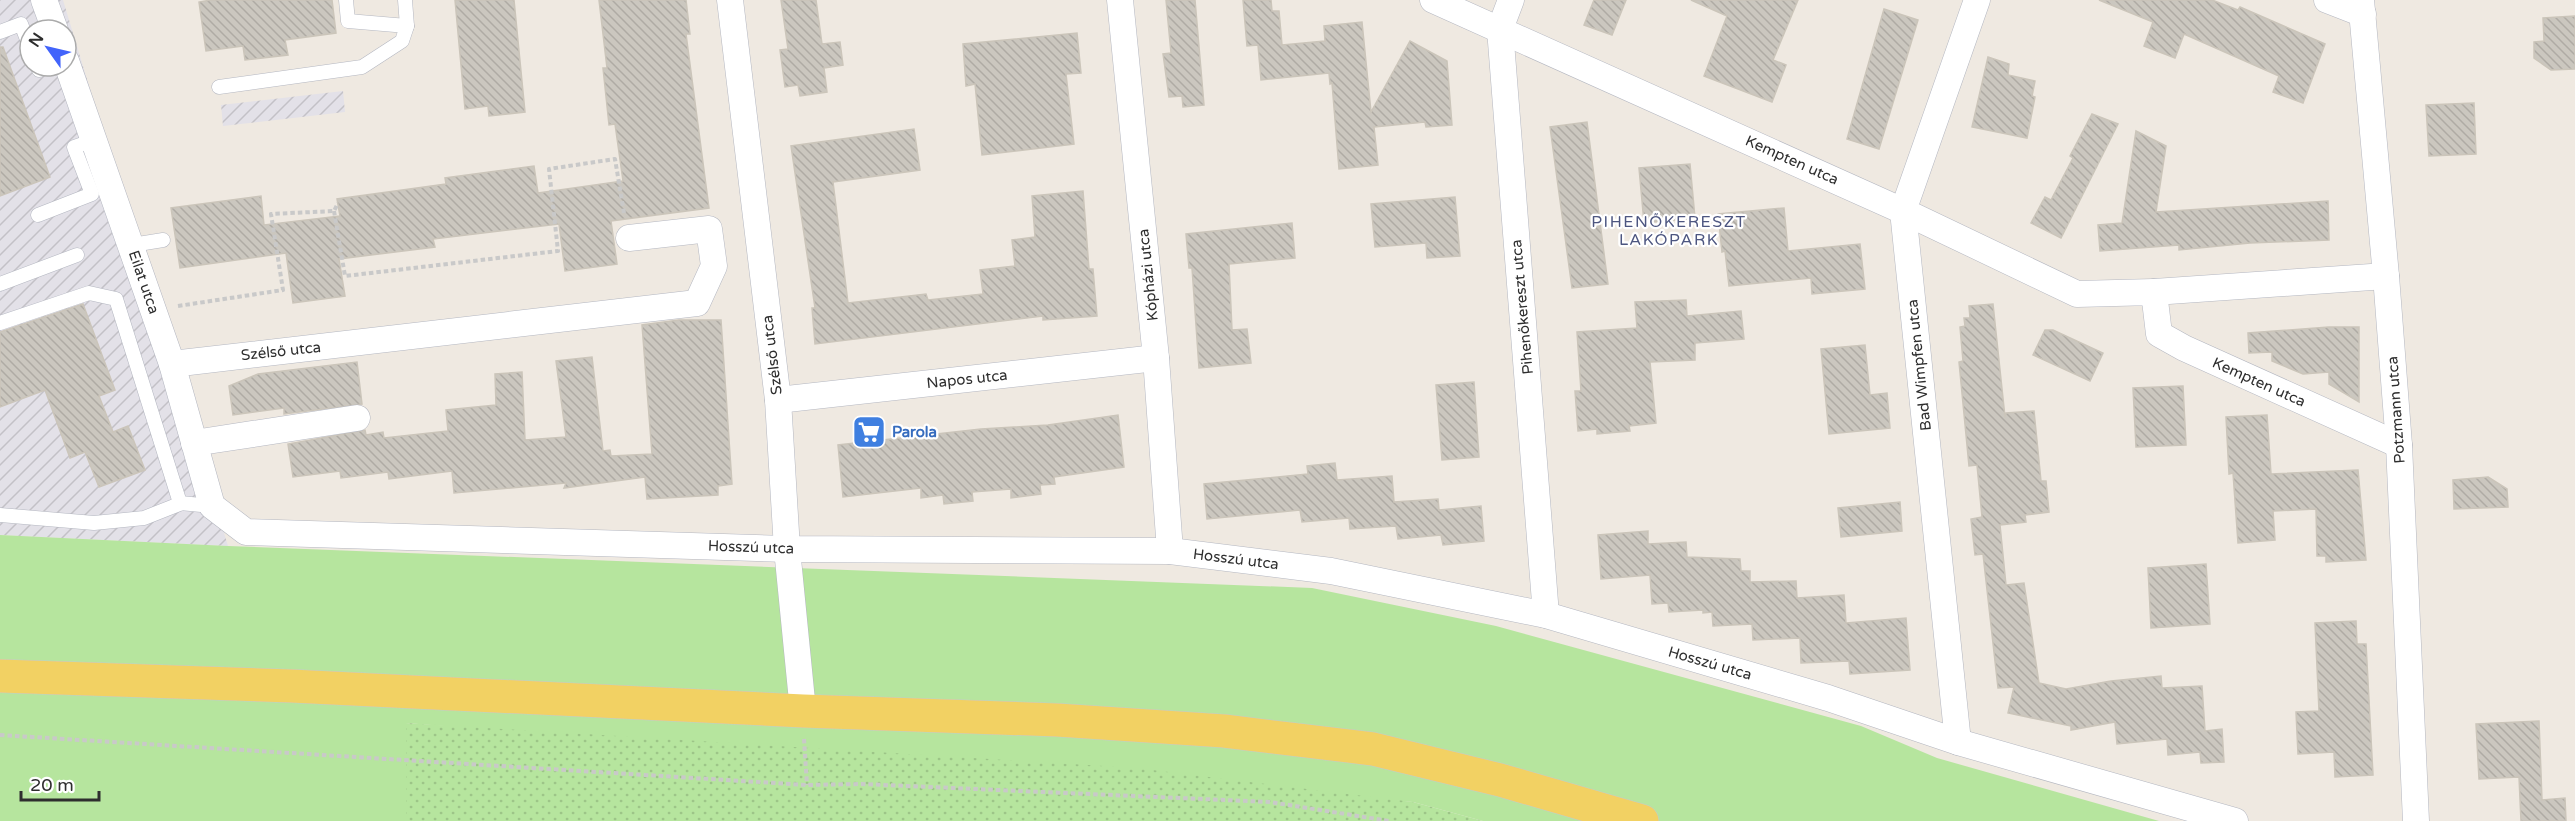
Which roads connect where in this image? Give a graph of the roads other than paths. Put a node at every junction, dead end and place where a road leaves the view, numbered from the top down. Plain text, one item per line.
1 (44, 0) edge
2 (346, 0) edge
3 (405, 0) edge
4 (730, 0) edge
5 (1120, 0) edge
6 (1433, 0) edge
7 (1511, 0) edge
8 (1977, 0) edge
9 (2327, 0) edge
10 (2362, 7) edge
11 (51, 18) edge
12 (18, 25) edge
13 (407, 26) junction
14 (1500, 29) junction
15 (0, 32) edge
16 (72, 78) edge
17 (219, 87) dead end
18 (94, 140) junction
19 (1903, 211) junction
20 (38, 215) dead end
21 (629, 238) dead end
22 (163, 240) dead end
23 (132, 245) junction
24 (77, 255) dead end
25 (2386, 276) junction
26 (0, 284) edge
27 (2154, 292) junction
28 (0, 323) edge
29 (1156, 358) junction
30 (172, 364) junction
31 (778, 400) junction
32 (357, 418) dead end
33 (194, 443) junction
34 (2398, 445) junction
35 (182, 503) junction
36 (212, 506) junction
37 (0, 515) edge
38 (787, 549) junction
39 (1170, 551) junction
40 (1546, 615) junction
41 (0, 676) edge
42 (803, 711) junction
43 (1958, 742) junction
44 (1642, 821) edge
45 (2235, 821) edge
46 (2416, 821) edge

1 - 11 street
2 - 13 lane
3 - 13 lane
4 - 31 street, Szélső utca
5 - 29 street, Kópházi utca
6 - 14 street, Kempten utca
7 - 14 street, Pihenőkereszt utca
8 - 19 street, Bad Wimpfen utca
9 - 10 street
10 - 25 street, Potzmann utca
12 - 15 lane
13 - 17 lane
14 - 19 street, Kempten utca
14 - 40 street, Pihenőkereszt utca
16 - 18 street, Eilat utca
18 - 20 lane
18 - 23 street, Eilat utca
19 - 27 street, Kempten utca
19 - 43 street, Bad Wimpfen utca
21 - 30 street, Szélső utca
22 - 23 lane
23 - 30 street, Eilat utca
24 - 26 lane
25 - 27 street, Kempten utca
25 - 34 street, Potzmann utca
27 - 34 street, Kempten utca
28 - 35 lane
29 - 31 street, Napos utca
29 - 39 street, Kópházi utca
30 - 33 street, Eilat utca
31 - 38 street, Szélső utca
32 - 33 street
33 - 36 street, Eilat utca
34 - 46 street, Potzmann utca
35 - 36 lane
35 - 37 lane
36 - 38 street, Hosszú utca
38 - 39 street, Hosszú utca
38 - 42 street, Szélső utca
39 - 40 street, Hosszú utca
40 - 43 street, Hosszú utca
41 - 42 main road
42 - 44 main road
43 - 45 street, Hosszú utca

